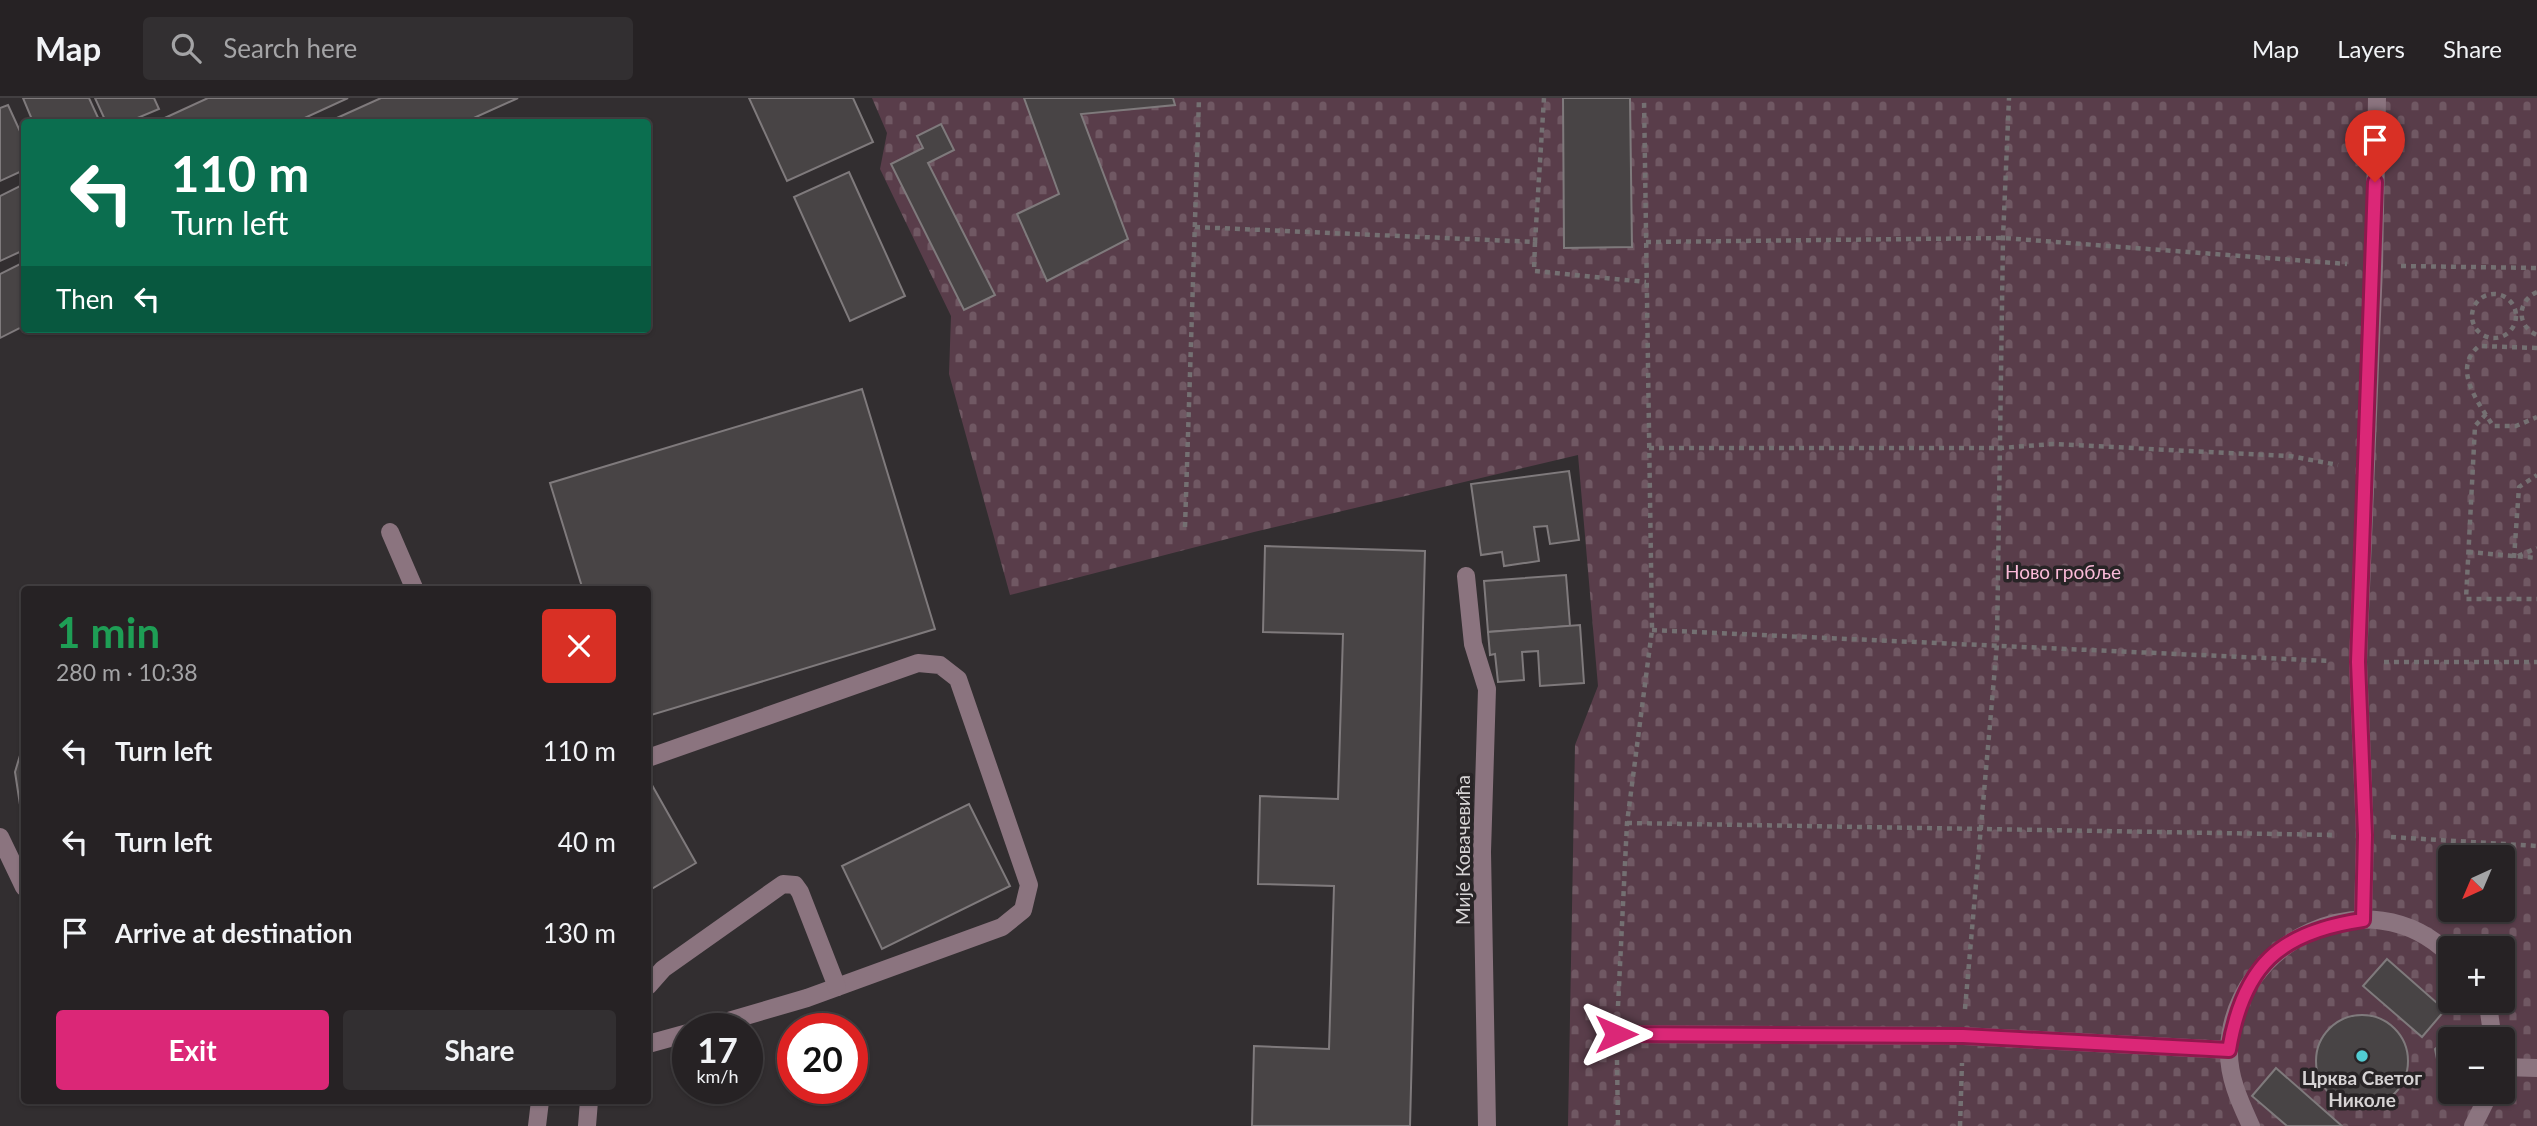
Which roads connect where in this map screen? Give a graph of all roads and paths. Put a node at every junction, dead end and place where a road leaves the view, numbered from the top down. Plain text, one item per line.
1 (1199, 98) edge
2 (1544, 98) edge
3 (1644, 98) edge
4 (2009, 98) edge
5 (2377, 98) edge
6 (1195, 227) junction
7 (2003, 238) junction
8 (1535, 242) junction
9 (1646, 242) junction
10 (2374, 266) junction
11 (2537, 268) edge
12 (1646, 282) junction
13 (2537, 292) edge
14 (2537, 335) edge
15 (2494, 337) junction
16 (2495, 347) junction
17 (2537, 348) edge
18 (2486, 414) junction
19 (2537, 417) edge
20 (1649, 448) junction
21 (2001, 448) junction
22 (2367, 470) junction
23 (2537, 475) edge
24 (1185, 527) dead end
25 (390, 532) dead end
26 (2537, 548) edge
27 (2468, 552) junction
28 (2514, 558) junction
29 (2537, 558) edge
30 (1466, 576) dead end
31 (413, 586) edge
32 (2537, 599) edge
33 (1652, 630) junction
34 (1997, 644) junction
35 (2358, 662) junction
36 (2537, 662) edge
37 (651, 757) edge
38 (1627, 823) junction
39 (1981, 831) junction
40 (2365, 835) junction
41 (0, 837) edge
42 (2537, 846) edge
43 (21, 881) edge
44 (2363, 920) junction
45 (2438, 944) edge
46 (651, 983) edge
47 (837, 987) junction
48 (753, 1013) edge
49 (1616, 1034) junction
50 (1963, 1036) junction
51 (672, 1037) edge
52 (651, 1043) edge
53 (2229, 1050) junction
54 (2515, 1067) edge
55 (2537, 1068) edge
56 (540, 1104) edge
57 (589, 1104) edge
58 (2484, 1104) edge
59 (537, 1126) edge
60 (587, 1126) edge
61 (1487, 1126) edge
62 (1618, 1126) edge
63 (1960, 1126) edge
64 (2251, 1126) edge
65 (2473, 1126) edge

1 - 6 path
2 - 8 path
3 - 9 path
4 - 7 path
5 - 10 street
6 - 8 path
6 - 24 path
7 - 9 path
7 - 10 path
7 - 21 path
8 - 12 path
9 - 12 path
10 - 11 path
10 - 22 street
12 - 20 path
13 - 14 path
15 - 15 path
15 - 16 path
16 - 17 path
16 - 18 path
18 - 19 path
18 - 27 path
20 - 21 path
20 - 33 path
21 - 22 path
21 - 34 path
22 - 35 street
23 - 28 path
25 - 31 street
26 - 28 path
27 - 28 path
27 - 32 path
28 - 29 path
30 - 61 street, Мије Ковачевића
33 - 34 path
33 - 38 path
34 - 35 path
34 - 39 path
35 - 36 path
35 - 40 street
37 - 47 street
38 - 39 path
38 - 49 path
39 - 40 path
39 - 50 path
40 - 42 path
40 - 44 street
41 - 43 street
44 - 45 street
44 - 53 street
46 - 47 street
47 - 48 street
49 - 50 street
49 - 62 path
50 - 53 street
50 - 63 path
51 - 52 street
53 - 64 street
54 - 55 street
56 - 59 street
57 - 60 street
58 - 65 street

